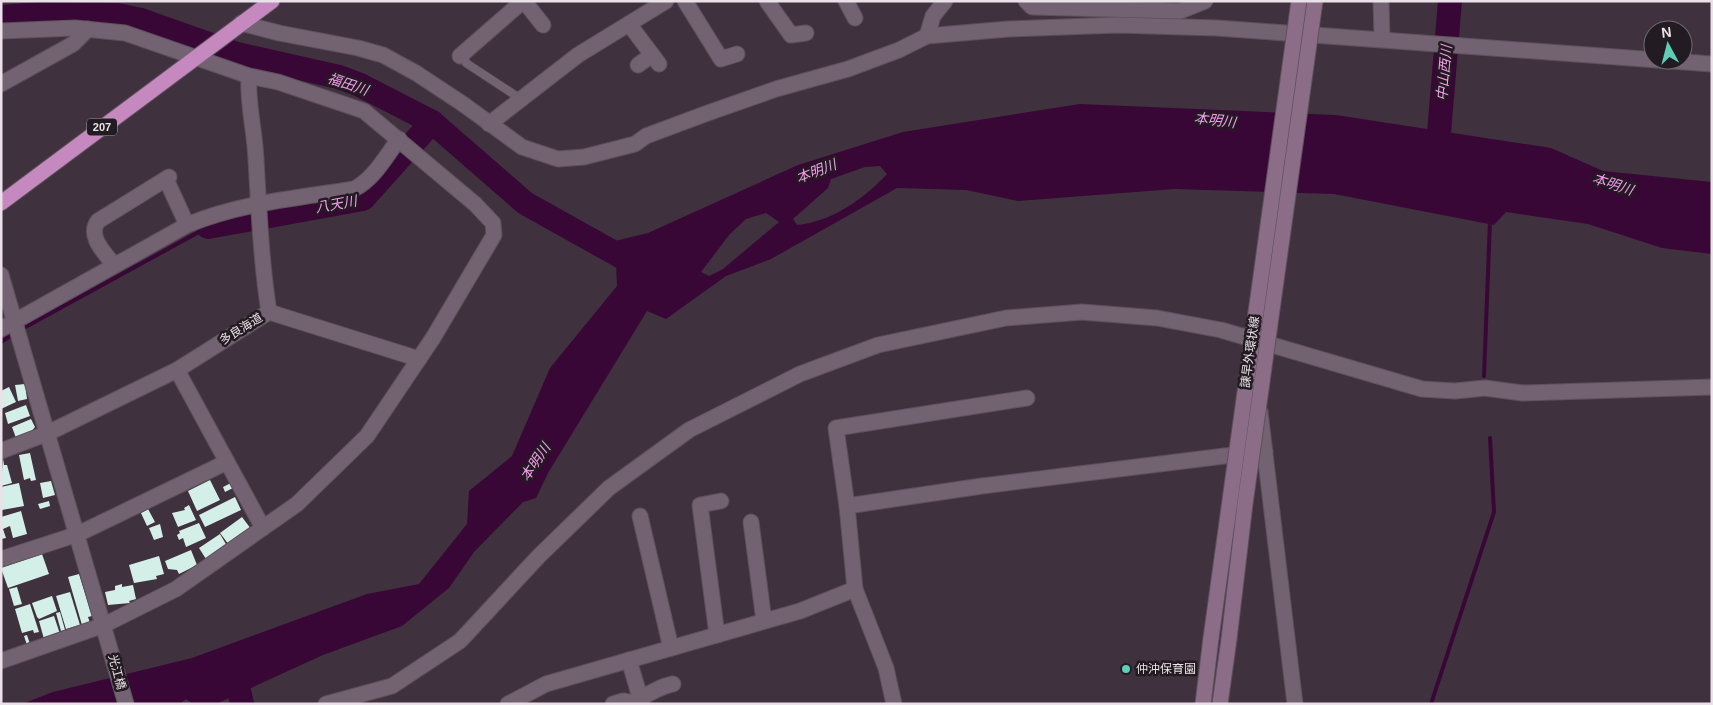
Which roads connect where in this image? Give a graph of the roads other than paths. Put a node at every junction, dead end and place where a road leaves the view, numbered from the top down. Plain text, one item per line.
1 (272, 1) edge
2 (523, 1) edge
3 (666, 1) edge
4 (684, 1) edge
5 (767, 1) edge
6 (846, 1) edge
7 (945, 1) edge
8 (1026, 1) edge
9 (1299, 1) edge
10 (1315, 1) edge
11 (1381, 1) edge
12 (1197, 3) edge
13 (255, 6) edge
14 (855, 18) dead end
15 (629, 24) junction
16 (544, 25) dead end
17 (238, 26) junction
18 (88, 29) junction
19 (1, 31) edge
20 (806, 33) dead end
21 (927, 36) junction
22 (1390, 40) junction
23 (199, 54) junction
24 (462, 54) joint
25 (737, 54) dead end
26 (1712, 64) edge
27 (638, 65) dead end
28 (249, 76) junction
29 (1, 84) edge
30 (521, 99) junction
31 (489, 124) junction
32 (399, 139) junction
33 (1, 203) edge
34 (258, 205) junction
35 (187, 225) junction
36 (114, 266) junction
37 (1, 275) edge
38 (268, 312) junction
39 (15, 320) junction
40 (1, 329) edge
41 (419, 359) junction
42 (177, 370) junction
43 (1712, 387) edge
44 (1027, 398) dead end
45 (1258, 399) dead end
46 (48, 433) junction
47 (1, 451) edge
48 (1265, 451) junction
49 (227, 462) junction
50 (721, 501) dead end
51 (847, 506) junction
52 (640, 516) dead end
53 (751, 522) dead end
54 (263, 528) junction
55 (78, 534) junction
56 (1, 559) edge
57 (855, 589) junction
58 (764, 621) junction
59 (104, 625) junction
60 (717, 635) junction
61 (671, 648) junction
62 (629, 660) junction
63 (1, 661) edge
64 (673, 684) dead end
65 (377, 697) edge
66 (641, 702) edge
67 (126, 704) edge
68 (326, 704) edge
69 (508, 704) edge
70 (613, 704) edge
71 (894, 704) edge
72 (1202, 704) edge
73 (1220, 704) edge
74 (1295, 704) edge

1 - 13 highway, 207
2 - 16 street
2 - 24 street
3 - 15 street
4 - 25 street
5 - 20 street
6 - 14 street
7 - 21 street
8 - 12 street
9 - 72 main road, 諫早外環状線, bridge
10 - 73 main road, 諫早外環状線, bridge
11 - 22 street
13 - 17 highway, 207
15 - 27 street
15 - 30 street
17 - 23 highway, 207
17 - 31 street
18 - 19 street
18 - 23 street
18 - 29 street
21 - 22 street
21 - 31 street
22 - 26 street
23 - 28 street
23 - 33 highway, 207
24 - 30 lane
28 - 32 street
28 - 34 street, 多良海道
30 - 31 street
32 - 34 street
32 - 41 street
34 - 35 street
34 - 38 street, 多良海道
35 - 36 street
35 - 36 street
36 - 39 street
37 - 39 street, 光江橋
38 - 41 street
38 - 42 street, 多良海道
39 - 40 street
39 - 46 street, 光江橋
41 - 54 street
42 - 46 street, 多良海道
42 - 49 street
43 - 65 street
44 - 51 street
45 - 48 street
46 - 47 street, 多良海道
46 - 55 street, 光江橋
48 - 51 street
48 - 74 street
49 - 54 street
49 - 55 street
50 - 60 street
51 - 57 street
52 - 61 street
53 - 58 street
54 - 59 street
55 - 56 street
55 - 59 street, 光江橋
57 - 58 street
57 - 71 street
58 - 60 street
59 - 63 street
59 - 67 street, 光江橋
60 - 61 street
61 - 62 street
62 - 66 street
62 - 69 street
64 - 66 street
65 - 68 street
66 - 70 street

